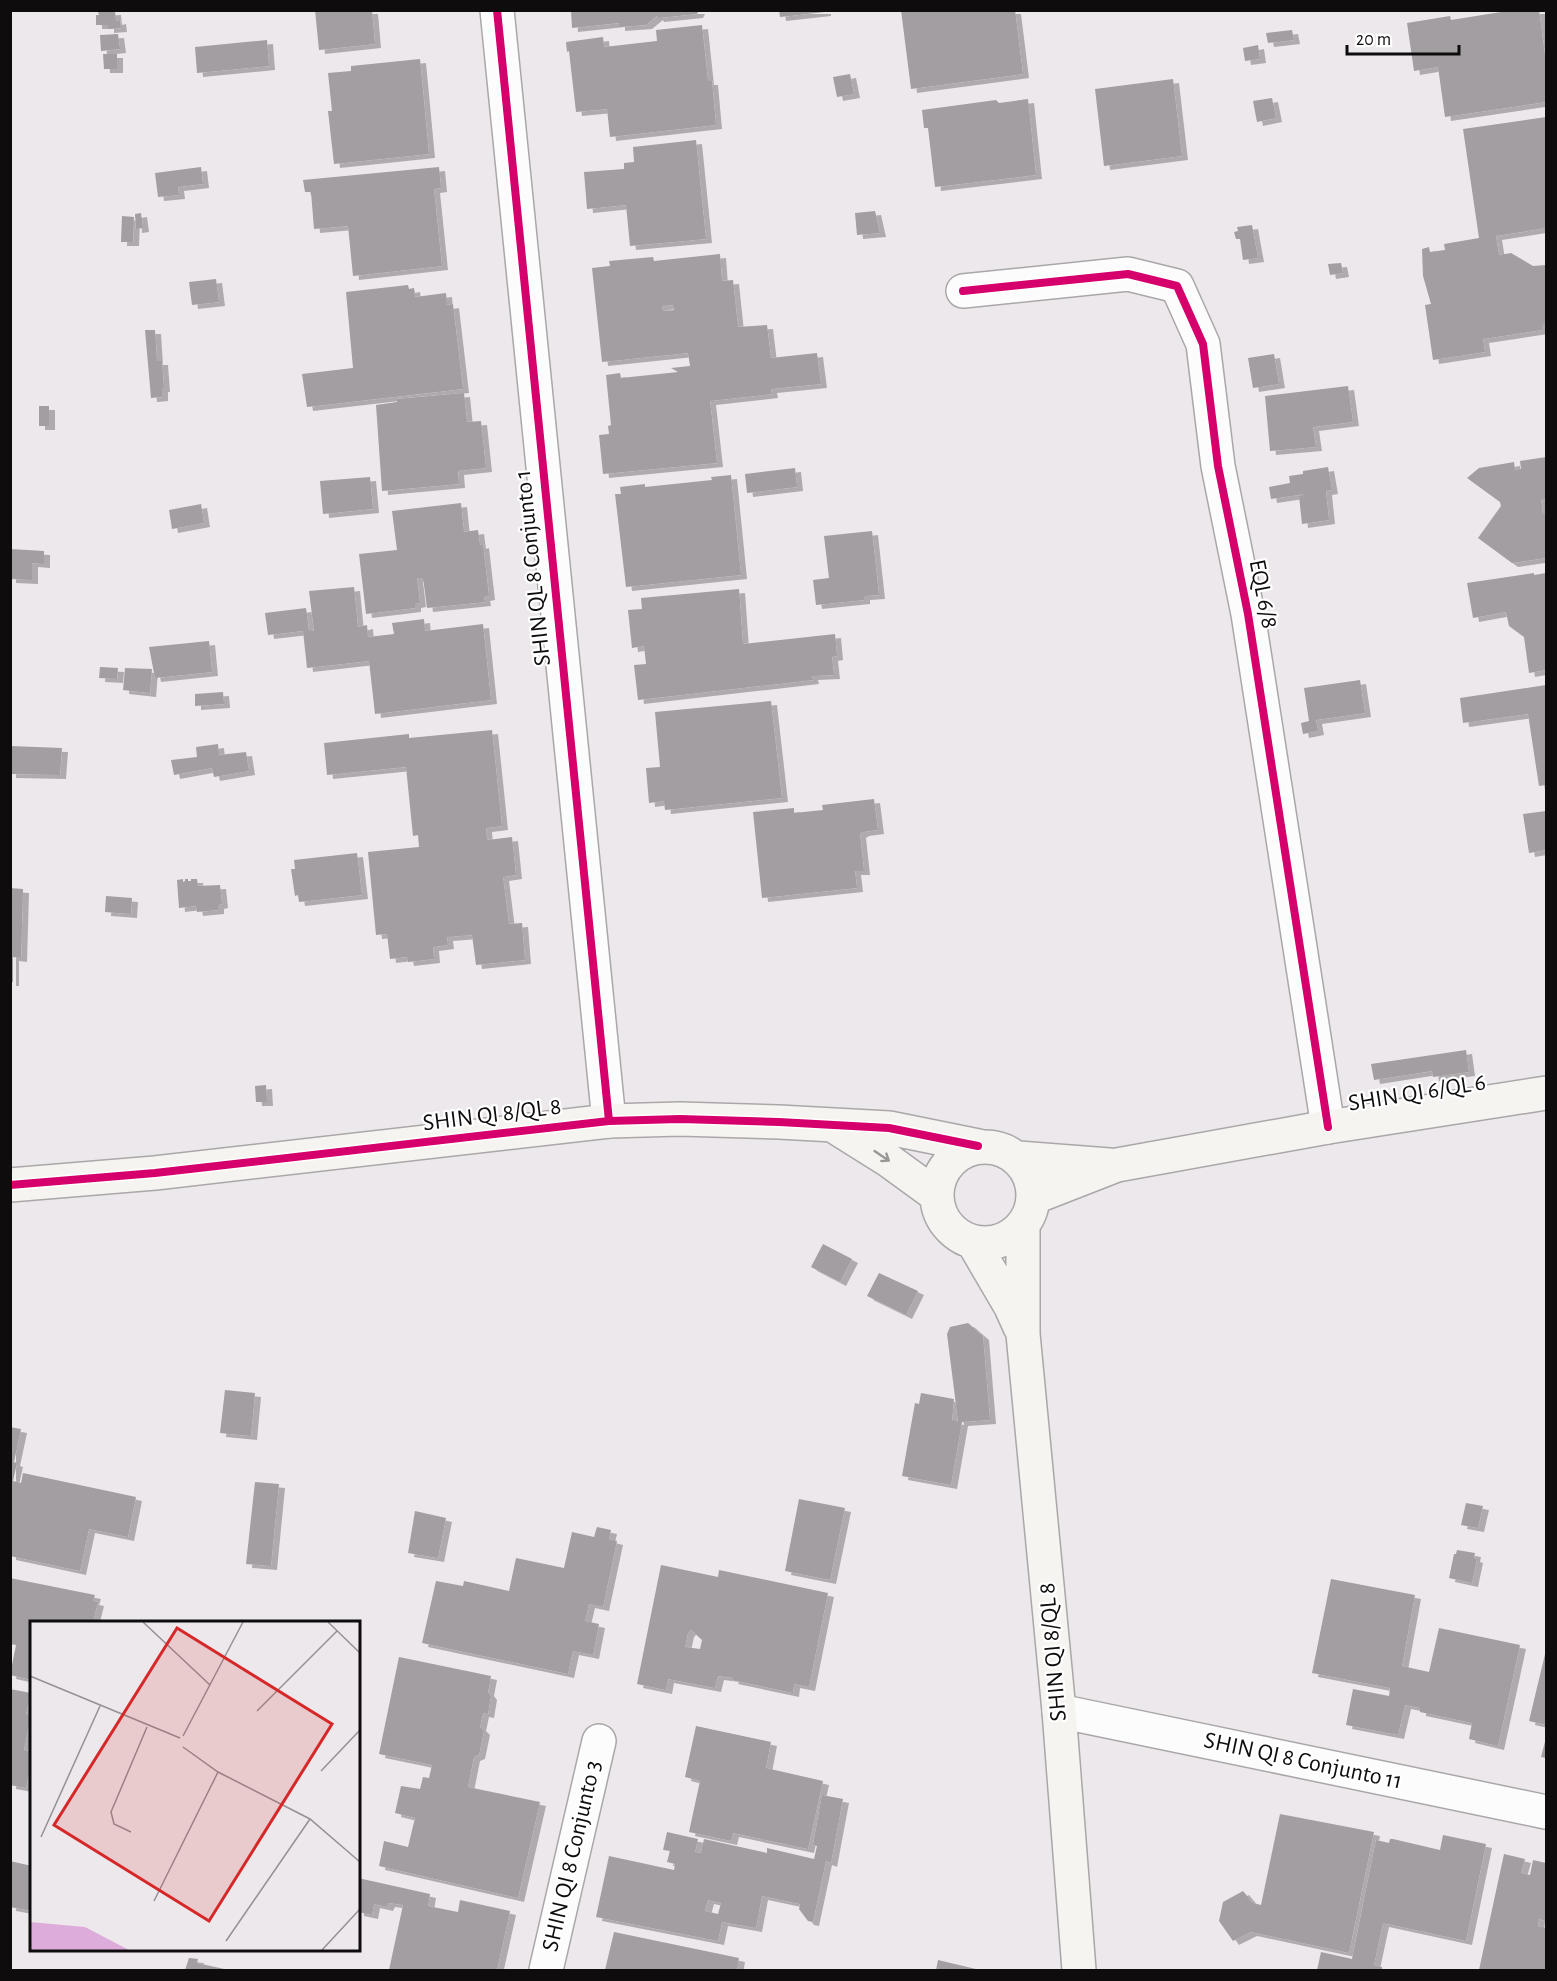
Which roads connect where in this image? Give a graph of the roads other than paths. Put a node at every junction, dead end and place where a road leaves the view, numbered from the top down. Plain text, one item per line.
1 (497, 10) edge
2 (963, 291) dead end
3 (1546, 1093) edge
4 (609, 1121) junction
5 (832, 1125) junction
6 (1328, 1127) junction
7 (978, 1146) junction
8 (1018, 1158) junction
9 (1117, 1165) junction
10 (10, 1185) edge
11 (936, 1195) junction
12 (1029, 1211) junction
13 (973, 1242) junction
14 (1023, 1334) junction
15 (1059, 1711) junction
16 (599, 1741) dead end
17 (1546, 1812) edge
18 (546, 1971) edge
19 (1078, 1971) edge

1 - 4 street, SHIN QL 8 Conjunto 1
2 - 6 street, EQL 6/8
3 - 6 street, SHIN QI 6/QL 6
4 - 5 street, SHIN QI 8/QL 8
4 - 10 street, SHIN QI 8/QL 8
5 - 7 street, SHIN QI 8/QL 8
5 -> 11 street, SHIN QI 8/QL 8
6 - 9 street, SHIN QI 6/QL 6
7 - 8 street
7 - 11 street
8 - 9 street, SHIN QI 6/QL 6
8 - 12 street
9 - 12 street, SHIN QI 6/QL 6
11 - 13 street
12 - 13 street
12 - 14 street, SHIN QI 8/QL 8
13 - 14 street, SHIN QI 8/QL 8
14 - 15 street, SHIN QI 8/QL 8
15 - 17 street, SHIN QI 8 Conjunto 11
15 - 19 street, SHIN QI 8/QL 8
16 - 18 street, SHIN QI 8 Conjunto 3

